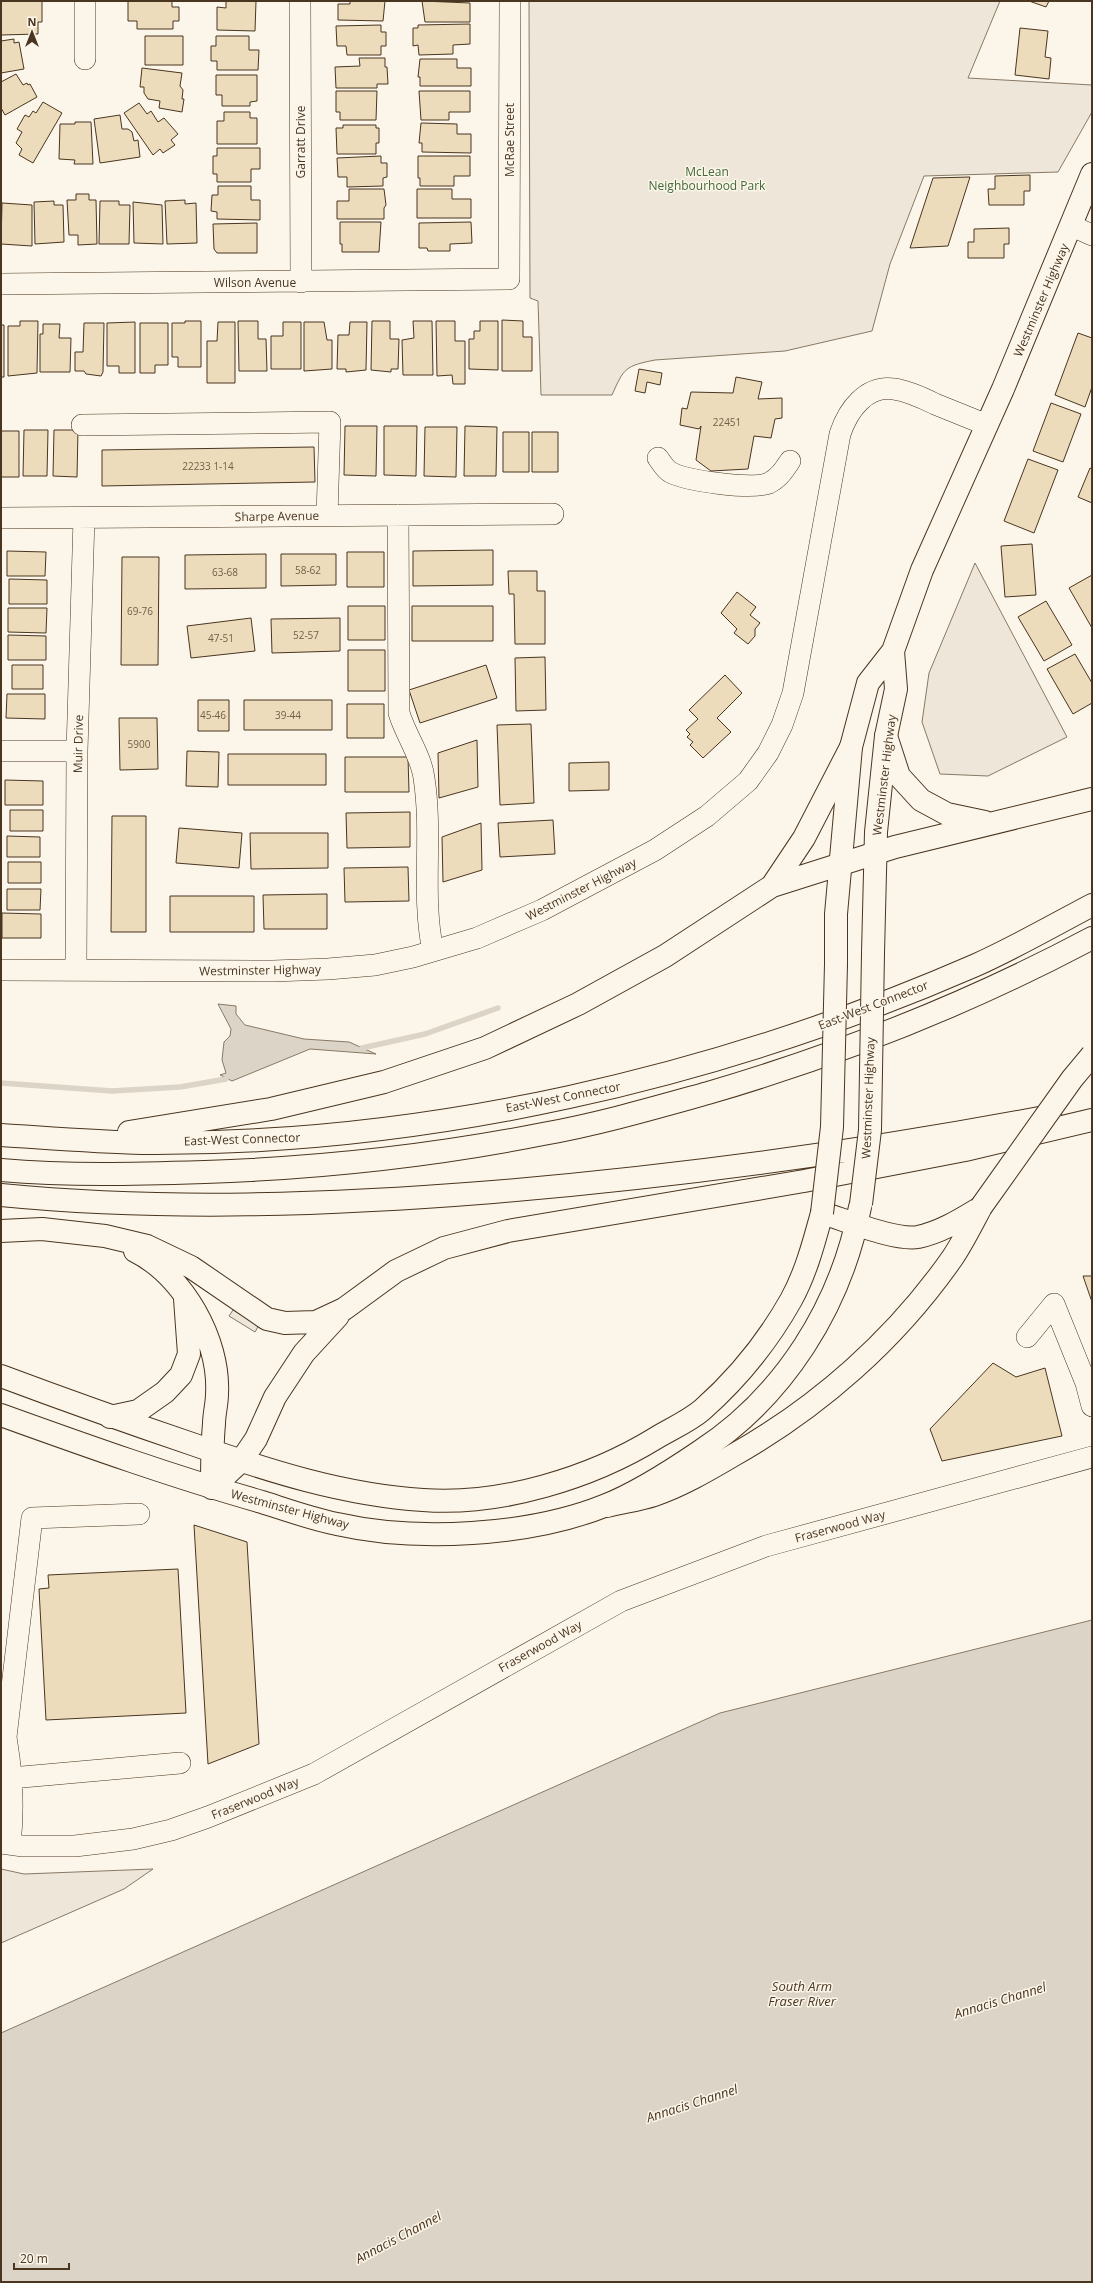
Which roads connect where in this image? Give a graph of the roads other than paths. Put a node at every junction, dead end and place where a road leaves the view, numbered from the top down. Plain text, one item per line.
1 (85, 1) edge
2 (300, 1) edge
3 (510, 1) edge
4 (85, 59) dead end
5 (1092, 174) edge
6 (1072, 226) junction
7 (1092, 235) edge
8 (509, 279) joint
9 (301, 282) junction
10 (1, 284) edge
11 (82, 425) dead end
12 (987, 425) junction
13 (658, 458) dead end
14 (790, 460) dead end
15 (553, 514) dead end
16 (398, 515) junction
17 (327, 516) junction
18 (1, 518) edge
19 (84, 518) junction
20 (893, 652) junction
21 (886, 736) junction
22 (851, 747) junction
23 (1, 751) edge
24 (77, 751) junction
25 (1092, 799) edge
26 (992, 824) junction
27 (875, 854) junction
28 (840, 865) junction
29 (772, 886) junction
30 (1092, 905) edge
31 (1092, 938) edge
32 (432, 951) junction
33 (76, 969) junction
34 (1, 970) edge
35 (1092, 1055) edge
36 (1092, 1108) edge
37 (1092, 1120) edge
38 (1, 1135) edge
39 (75, 1140) junction
40 (1, 1170) edge
41 (1, 1195) edge
42 (981, 1207) junction
43 (822, 1213) junction
44 (859, 1214) junction
45 (1, 1231) edge
46 (105, 1236) junction
47 (185, 1294) junction
48 (344, 1309) junction
49 (1027, 1338) dead end
50 (1, 1376) edge
51 (1092, 1406) edge
52 (1, 1415) edge
53 (110, 1417) junction
54 (212, 1451) junction
55 (1092, 1457) edge
56 (241, 1461) junction
57 (212, 1488) junction
58 (607, 1506) junction
59 (139, 1514) dead end
60 (180, 1763) dead end
61 (11, 1778) junction
62 (6, 1844) edge

1 - 4 street
2 - 9 street, Garratt Drive
3 - 8 street, McRae Street
5 - 6 main road, Westminster Highway
6 - 7 street
6 - 12 main road, Westminster Highway
8 - 9 street, Wilson Avenue
9 - 10 street, Wilson Avenue
11 - 17 street
12 - 20 main road, Westminster Highway
12 - 32 street, Westminster Highway
13 - 14 street
15 - 16 street, Sharpe Avenue
16 - 17 street, Sharpe Avenue
16 - 32 street
17 - 19 street, Sharpe Avenue
18 - 19 street, Sharpe Avenue
19 - 24 street, Muir Drive
20 - 21 main road, Westminster Highway
20 - 22 main road, Westminster Highway
21 - 26 main road
21 - 27 main road, Westminster Highway
22 - 28 main road, Westminster Highway
22 - 29 main road
23 - 24 street
24 - 33 street, Muir Drive
25 - 26 main road
26 - 27 main road
27 - 28 main road
27 - 44 main road, Westminster Highway, bridge
28 - 29 main road
28 - 43 main road, Westminster Highway, bridge
29 - 39 main road
30 - 39 main road, East-West Connector
31 - 40 main road
32 - 33 street, Westminster Highway
33 - 34 street, Westminster Highway
35 - 42 main road, bridge
36 - 41 main road
37 - 48 main road
38 - 39 main road, East-West Connector
42 - 44 main road
42 - 58 main road
43 - 44 main road
43 - 56 main road, Westminster Highway
44 - 58 main road, Westminster Highway
45 - 46 main road
46 - 47 main road
46 - 48 main road
47 - 53 main road
47 - 54 main road
48 - 56 main road
49 - 51 street
50 - 53 main road, Westminster Highway
52 - 57 main road, Westminster Highway
53 - 54 main road, Westminster Highway
54 - 56 main road, Westminster Highway
54 - 57 main road
55 - 62 street, Fraserwood Way
56 - 57 main road
57 - 58 main road, Westminster Highway
59 - 61 street
60 - 61 street
61 - 62 street

